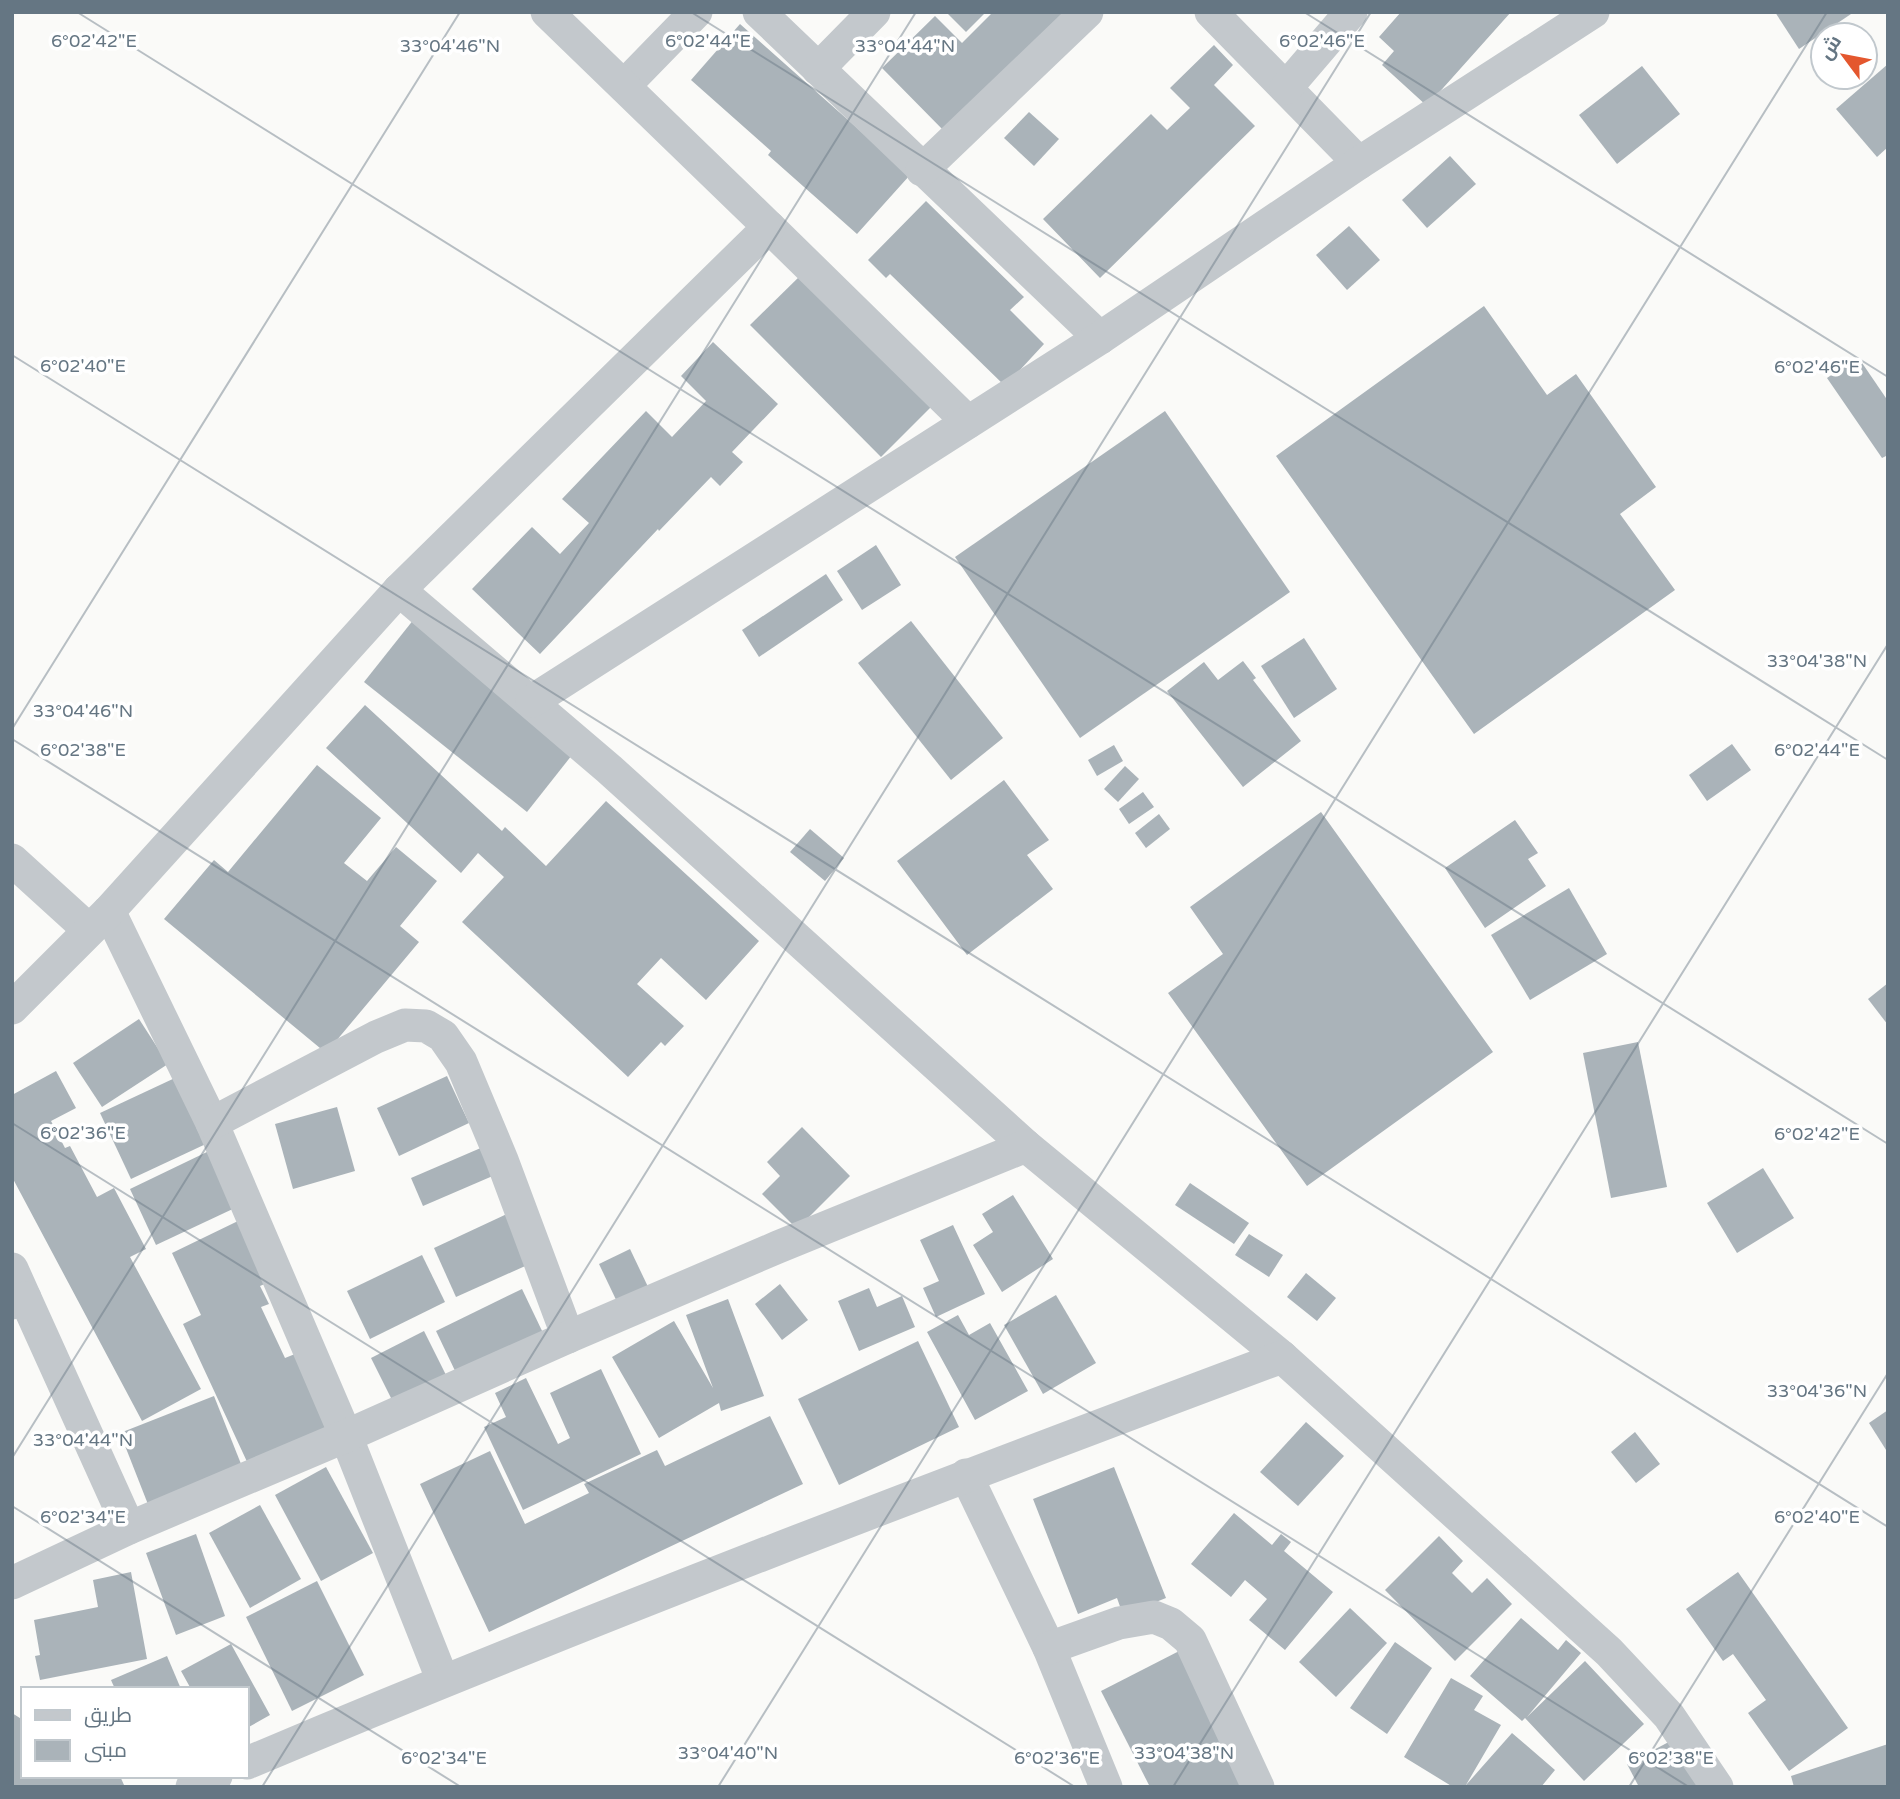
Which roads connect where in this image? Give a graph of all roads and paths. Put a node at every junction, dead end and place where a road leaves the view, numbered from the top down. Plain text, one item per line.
1 (547, 12) edge
2 (696, 12) edge
3 (759, 12) edge
4 (874, 12) edge
5 (1087, 12) edge
6 (1212, 12) edge
7 (1351, 12) edge
8 (1594, 12) edge
9 (818, 69) junction
10 (624, 86) junction
11 (1286, 88) junction
12 (1359, 163) junction
13 (922, 170) junction
14 (769, 227) junction
15 (1100, 338) junction
16 (968, 422) junction
17 (399, 590) junction
18 (532, 701) junction
19 (12, 859) edge
20 (99, 920) junction
21 (12, 1008) edge
22 (212, 1124) junction
23 (1026, 1146) junction
24 (16, 1290) edge
25 (568, 1338) junction
26 (1282, 1357) junction
27 (346, 1436) junction
28 (966, 1475) junction
29 (128, 1528) junction
30 (12, 1583) edge
31 (1049, 1648) junction
32 (443, 1681) junction
33 (248, 1763) edge
34 (212, 1778) edge
35 (192, 1787) edge
36 (1106, 1787) edge
37 (1258, 1787) edge
38 (1717, 1787) edge

1 - 10 street
2 - 10 street
3 - 9 street
4 - 9 street
5 - 13 street
6 - 11 street
7 - 11 street
8 - 12 street
9 - 13 street
10 - 14 street
11 - 12 street
12 - 15 street
13 - 15 street
14 - 16 street
14 - 17 street
15 - 16 street
16 - 18 street
17 - 18 street
17 - 20 street
18 - 23 street
19 - 20 street
20 - 21 street
20 - 22 street
22 - 25 street
22 - 27 street
23 - 25 street
23 - 26 street
24 - 29 street
25 - 27 street
26 - 28 street
26 - 38 street
27 - 29 street
27 - 32 street
28 - 31 street
28 - 32 street
29 - 30 street
31 - 36 street
31 - 37 street
32 - 33 street
34 - 35 street

